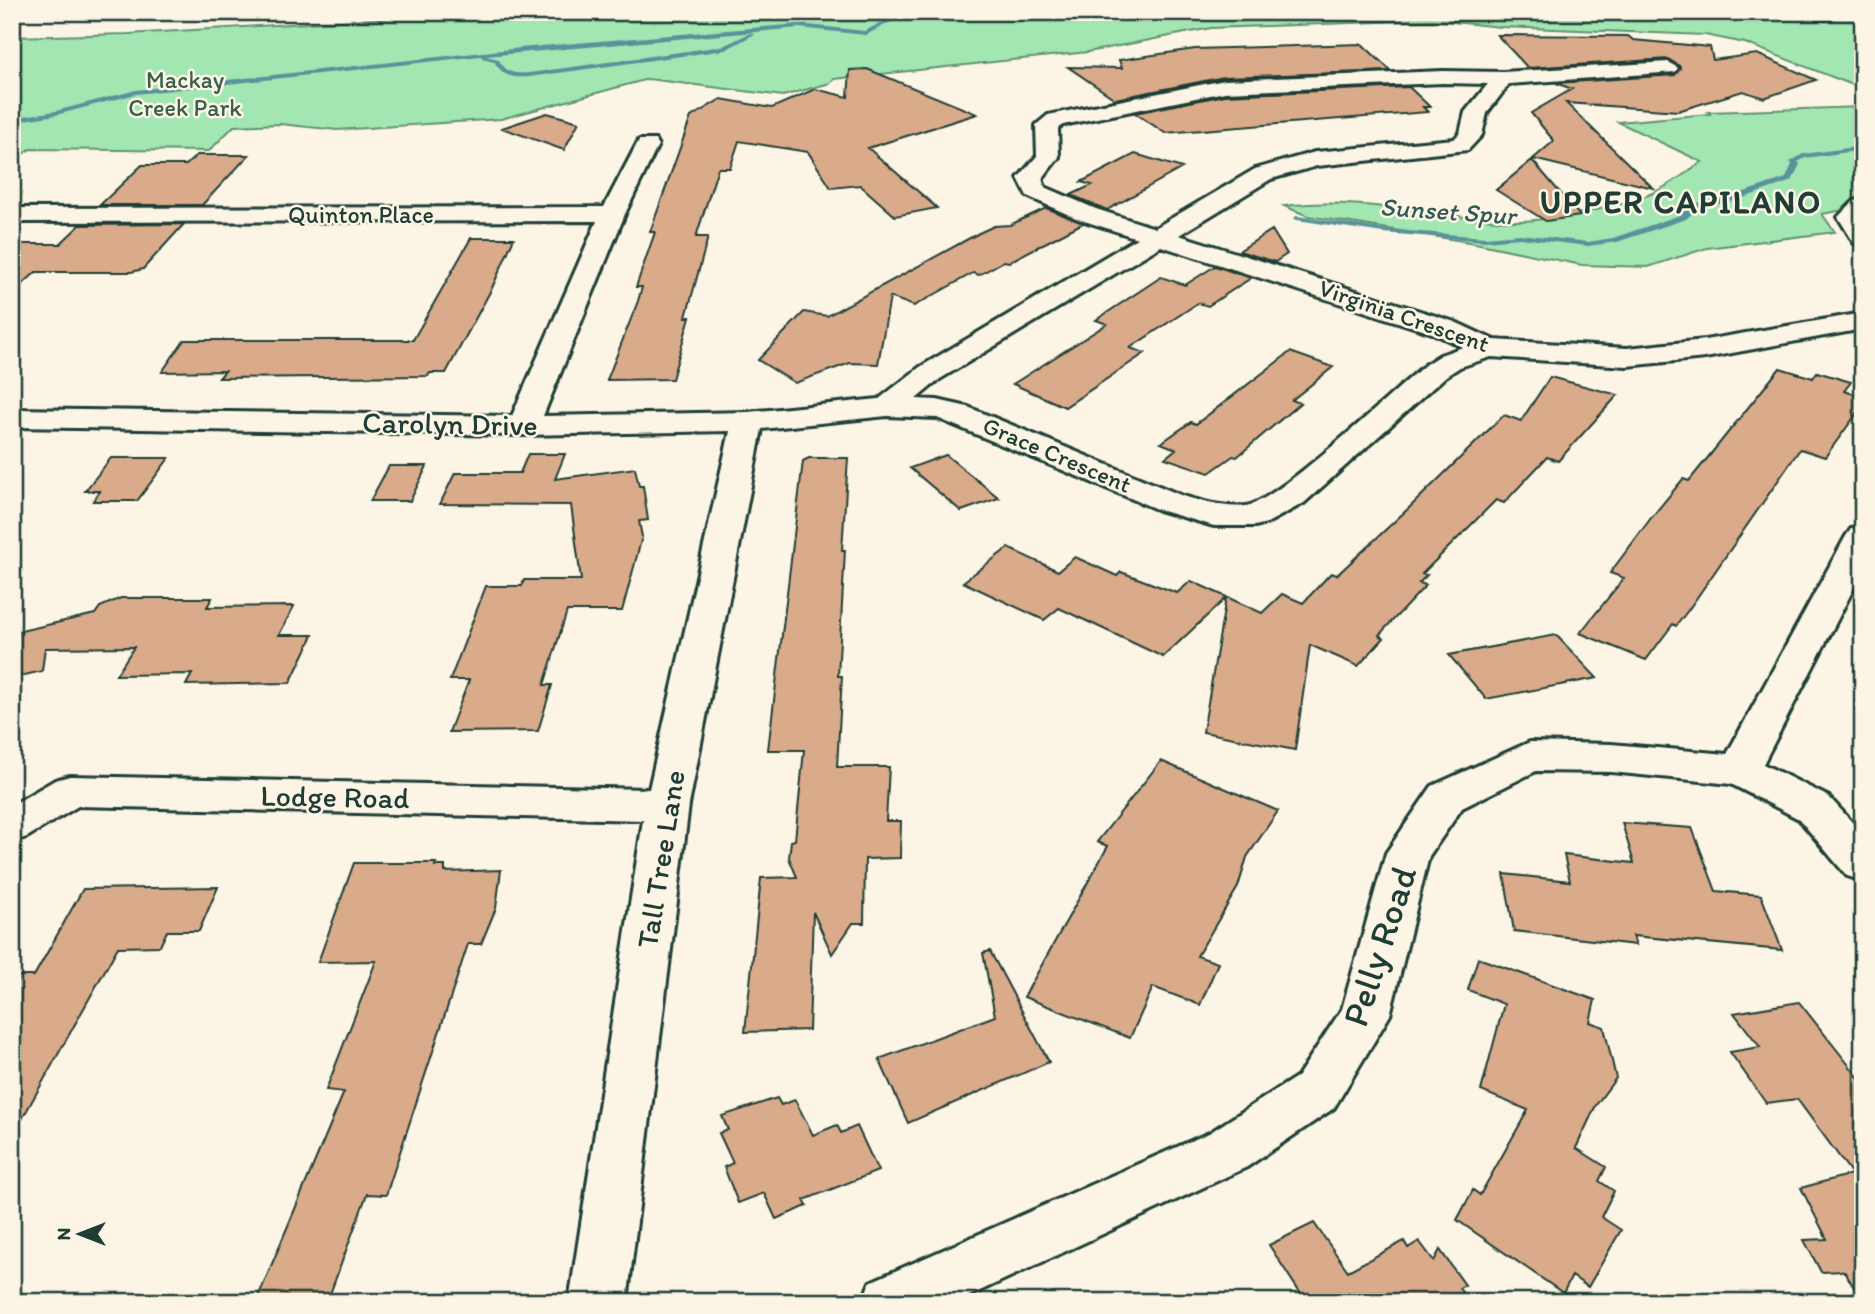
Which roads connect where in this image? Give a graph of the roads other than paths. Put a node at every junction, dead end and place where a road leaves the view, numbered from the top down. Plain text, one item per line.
1 (1668, 68) dead end
2 (1503, 78) junction
3 (647, 145) dead end
4 (1863, 206) edge
5 (613, 214) junction
6 (12, 215) edge
7 (1160, 236) junction
8 (1863, 238) edge
9 (1863, 321) edge
10 (1489, 348) junction
11 (887, 407) junction
12 (12, 418) edge
13 (748, 421) junction
14 (523, 426) junction
15 (1863, 536) edge
16 (1739, 770) junction
17 (667, 805) junction
18 (12, 826) edge
19 (1863, 864) edge
20 (598, 1302) edge
21 (891, 1302) edge

1 - 2 street, Virginia Crescent
2 - 7 street
2 - 7 street, Virginia Crescent
3 - 5 street
4 - 8 street
5 - 6 street, Quinton Place
5 - 14 street
7 - 10 street, Virginia Crescent
7 - 11 street
9 - 10 street, Virginia Crescent
10 - 11 street, Grace Crescent
11 - 13 street, Carolyn Drive
12 - 14 street, Carolyn Drive
13 - 14 street, Carolyn Drive
13 - 17 street, Tall Tree Lane
15 - 16 street
16 - 19 street
16 - 21 street, Pelly Road
17 - 18 street, Lodge Road
17 - 20 street, Tall Tree Lane

